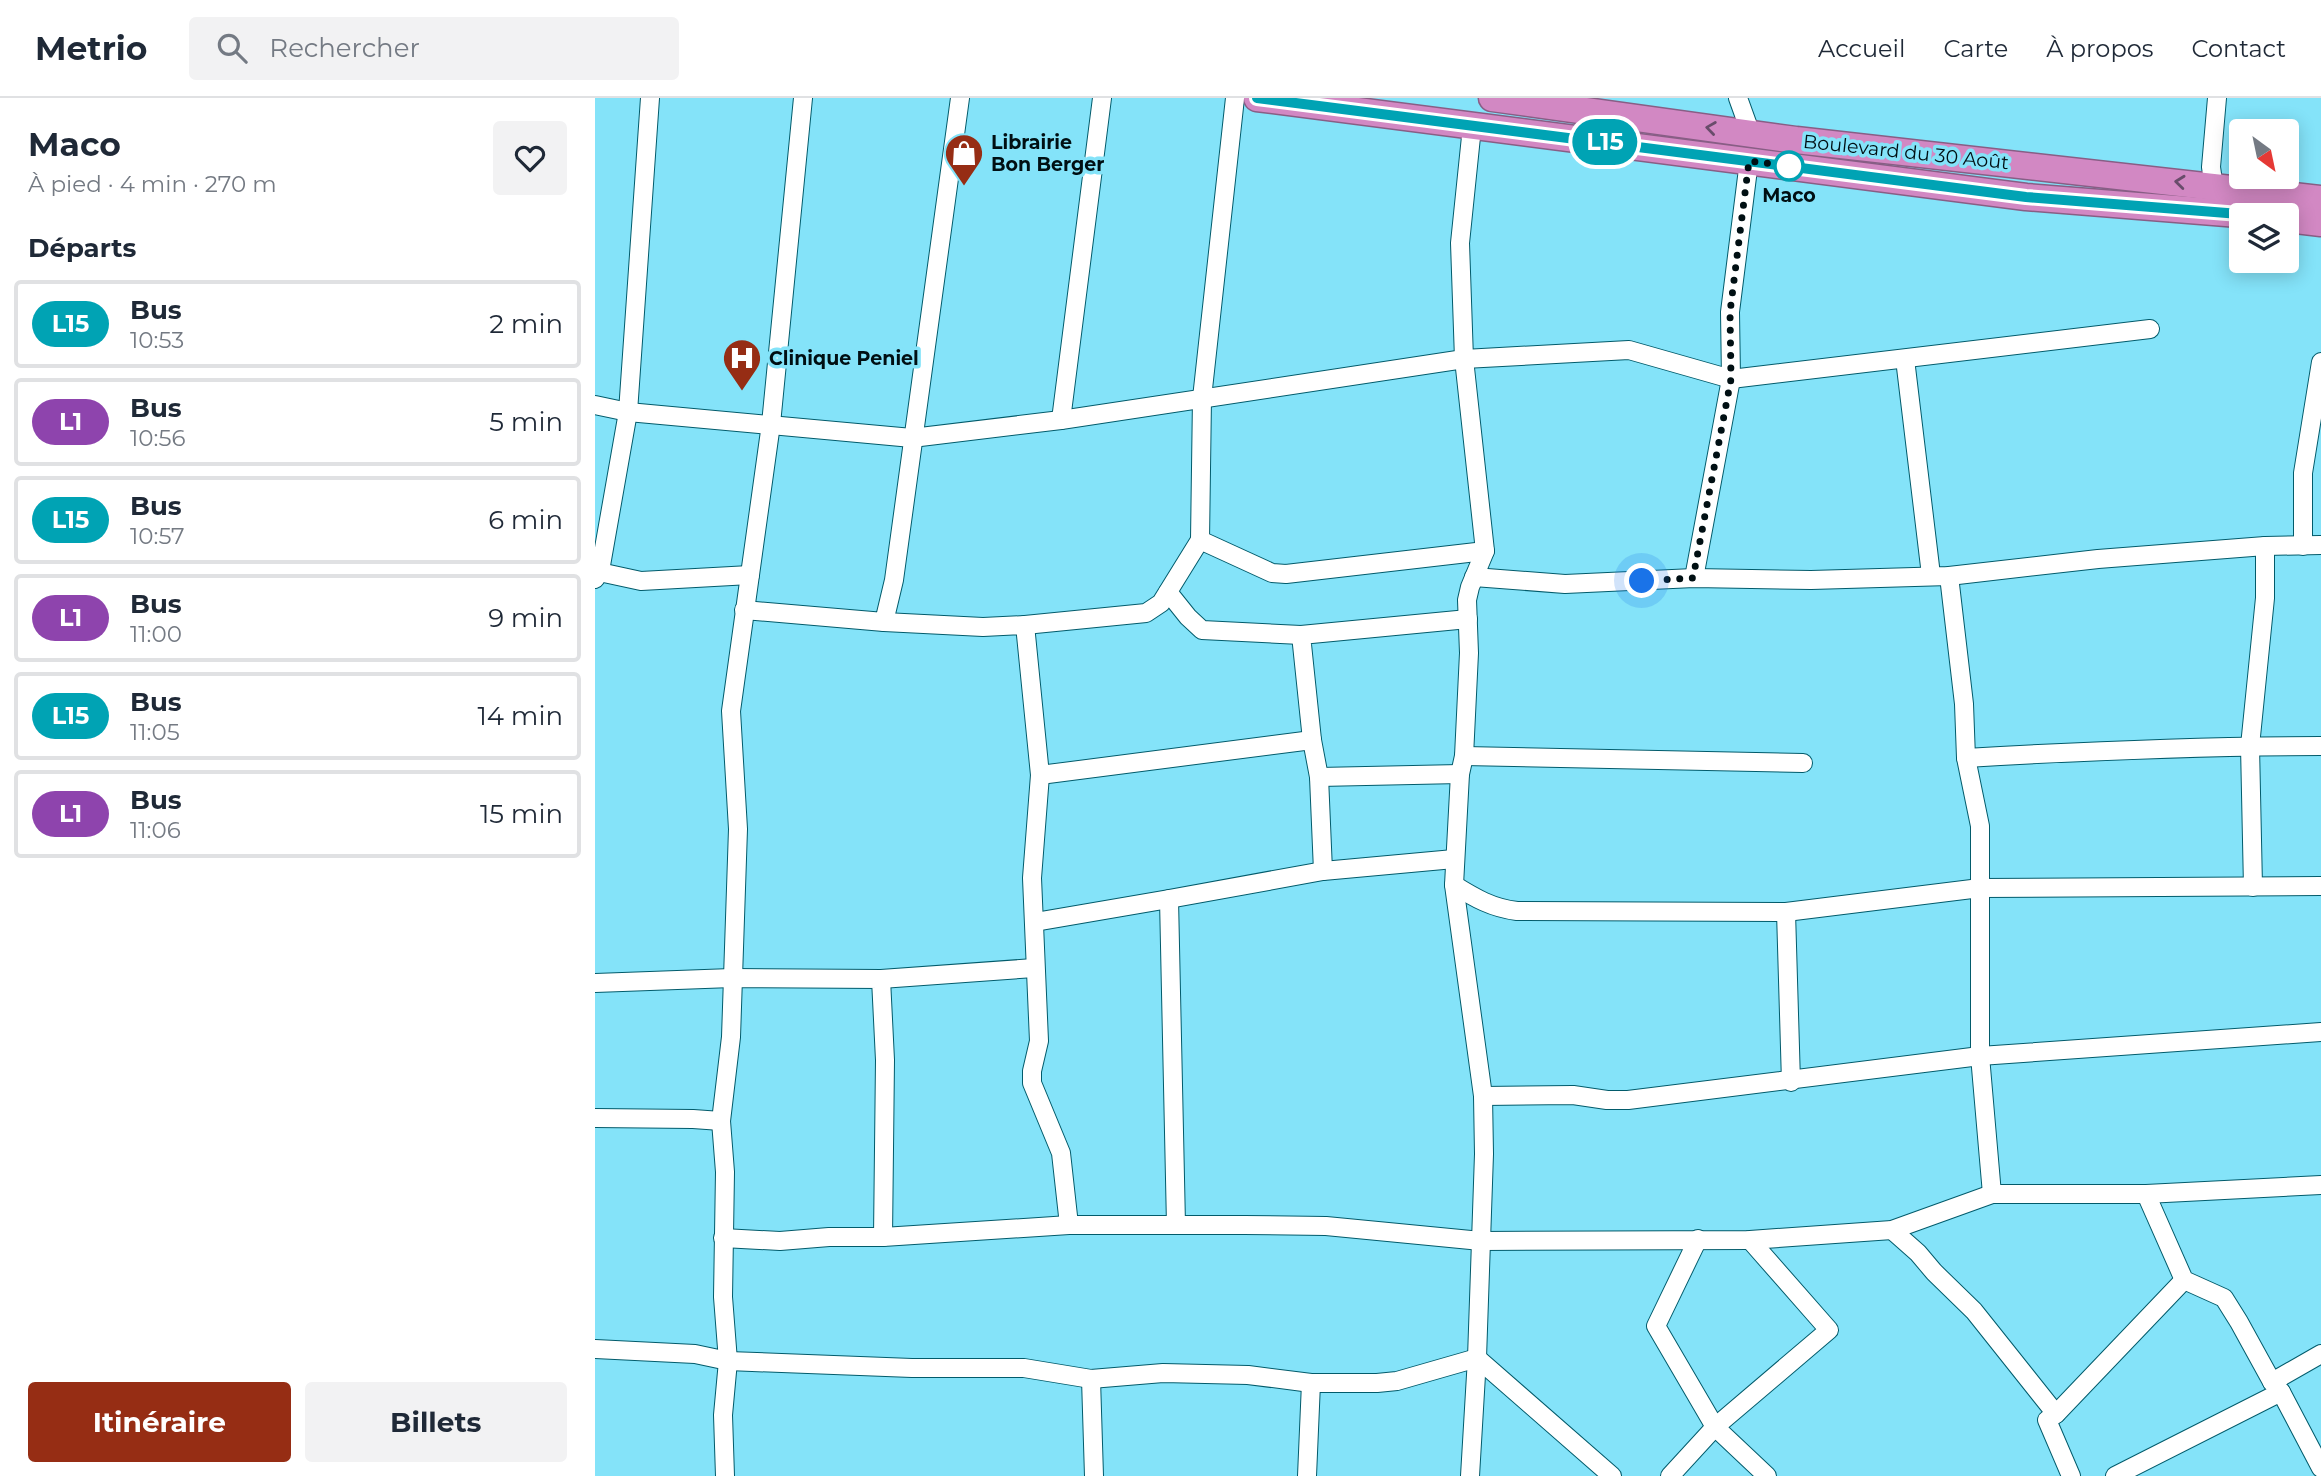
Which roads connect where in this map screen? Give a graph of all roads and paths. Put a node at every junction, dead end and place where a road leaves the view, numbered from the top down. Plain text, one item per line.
1 (650, 98) edge
2 (803, 98) edge
3 (960, 98) edge
4 (1102, 98) edge
5 (1235, 98) edge
6 (1257, 98) edge
7 (1492, 98) edge
8 (1738, 98) edge
9 (2217, 98) edge
10 (1472, 127) junction
11 (1751, 134) junction
12 (1749, 161) junction
13 (2212, 185) junction
14 (2321, 199) edge
15 (2219, 212) junction
16 (2229, 213) edge
17 (2299, 220) edge
18 (2321, 223) edge
19 (2150, 330) dead end
20 (1464, 359) junction
21 (1905, 359) junction
22 (2320, 367) edge
23 (1731, 379) junction
24 (1202, 398) junction
25 (595, 405) edge
26 (628, 412) junction
27 (1061, 420) junction
28 (771, 424) junction
29 (912, 438) junction
30 (1200, 540) junction
31 (2265, 546) junction
32 (2312, 546) edge
33 (1485, 551) junction
34 (597, 574) edge
35 (750, 575) junction
36 (1931, 575) junction
37 (1949, 576) junction
38 (1474, 577) junction
39 (1693, 578) junction
40 (1168, 592) junction
41 (744, 610) junction
42 (1468, 620) junction
43 (884, 622) junction
44 (1025, 625) junction
45 (1301, 635) junction
46 (1312, 740) junction
47 (2250, 746) junction
48 (2321, 747) edge
49 (1464, 756) junction
50 (1966, 758) junction
51 (1803, 763) dead end
52 (1460, 774) junction
53 (1039, 775) junction
54 (1319, 777) junction
55 (1454, 859) junction
56 (1323, 871) junction
57 (1454, 885) junction
58 (2321, 886) edge
59 (2253, 887) junction
60 (1980, 888) junction
61 (1169, 899) junction
62 (1786, 912) junction
63 (1035, 922) junction
64 (1034, 968) junction
65 (732, 978) junction
66 (881, 979) junction
67 (595, 982) edge
68 (2321, 1032) edge
69 (1980, 1056) junction
70 (1791, 1082) junction
71 (1483, 1096) junction
72 (595, 1118) edge
73 (721, 1121) junction
74 (2321, 1185) edge
75 (1992, 1194) junction
76 (2146, 1194) junction
77 (1069, 1225) junction
78 (1176, 1225) junction
79 (1892, 1230) junction
80 (883, 1237) junction
81 (723, 1238) junction
82 (1698, 1240) junction
83 (1750, 1240) junction
84 (1481, 1241) junction
85 (2184, 1280) junction
86 (595, 1349) edge
87 (2321, 1354) edge
88 (1477, 1359) junction
89 (728, 1361) junction
90 (1091, 1379) junction
91 (1311, 1383) junction
92 (2276, 1387) junction
93 (2056, 1414) junction
94 (1715, 1427) junction
95 (2321, 1468) edge
96 (1609, 1475) edge
97 (725, 1476) edge
98 (1094, 1476) edge
99 (1307, 1476) edge
100 (1470, 1476) edge
101 (1670, 1476) edge
102 (1767, 1476) edge
103 (2071, 1476) edge
104 (2115, 1476) edge

1 - 26 street
2 - 28 street
3 - 29 street
4 - 27 street
5 - 24 street
6 - 10 highway, Boulevard du 30 Août
11 -> 7 highway, Boulevard du 30 Août
8 - 11 street
9 - 13 street
10 - 12 highway, Boulevard du 30 Août
10 - 20 street
13 -> 11 highway, Boulevard du 30 Août
12 - 15 highway, Boulevard du 30 Août
12 - 23 street
13 - 14 highway, Boulevard du 30 Août
13 - 15 street
15 - 16 highway, Boulevard du 30 Août
17 - 18 highway
19 - 21 street
20 - 23 street
20 - 24 street
20 - 33 street
21 - 23 street
21 - 36 street
22 - 32 street
23 - 39 street
24 - 27 street
24 - 30 street
25 - 26 street
26 - 28 street
26 - 34 street
27 - 29 street
28 - 29 street
28 - 35 street
29 - 43 street
30 - 33 street
30 - 40 street
31 - 32 street
31 - 37 street
31 - 47 street
33 - 38 street
34 - 35 street
35 - 41 street
36 - 37 street
36 - 39 street
37 - 50 street
38 - 39 street
38 - 42 street
40 - 44 street
40 - 45 street
41 - 43 street
41 - 65 street
42 - 45 street
42 - 49 street
43 - 44 street
44 - 53 street
45 - 46 street
46 - 53 street
46 - 54 street
47 - 48 street
47 - 50 street
47 - 59 street
49 - 51 street
49 - 52 street
50 - 60 street
52 - 54 street
52 - 55 street
53 - 63 street
54 - 56 street
55 - 56 street
55 - 57 street
56 - 61 street
57 - 62 street
57 - 71 street
58 - 59 street
59 - 60 street
60 - 62 street
60 - 69 street
61 - 63 street
61 - 78 street
62 - 70 street
63 - 64 street
64 - 66 street
64 - 77 street
65 - 66 street
65 - 67 street
65 - 73 street
66 - 80 street
68 - 69 street
69 - 70 street
69 - 75 street
70 - 71 street
71 - 84 street
72 - 73 street
73 - 81 street
74 - 76 street
75 - 76 street
75 - 79 street
76 - 85 street
77 - 78 street
77 - 80 street
78 - 84 street
79 - 83 street
79 - 93 street
80 - 81 street
81 - 89 street
82 - 83 street
82 - 84 street
82 - 94 street
83 - 94 street
84 - 88 street
85 - 92 street
85 - 93 street
86 - 89 street
87 - 92 street
88 - 91 street
88 - 96 street
88 - 100 street
89 - 90 street
89 - 97 street
90 - 91 street
90 - 98 street
91 - 99 street
92 - 95 street
92 - 104 street
93 - 103 street
94 - 101 street
94 - 102 street

